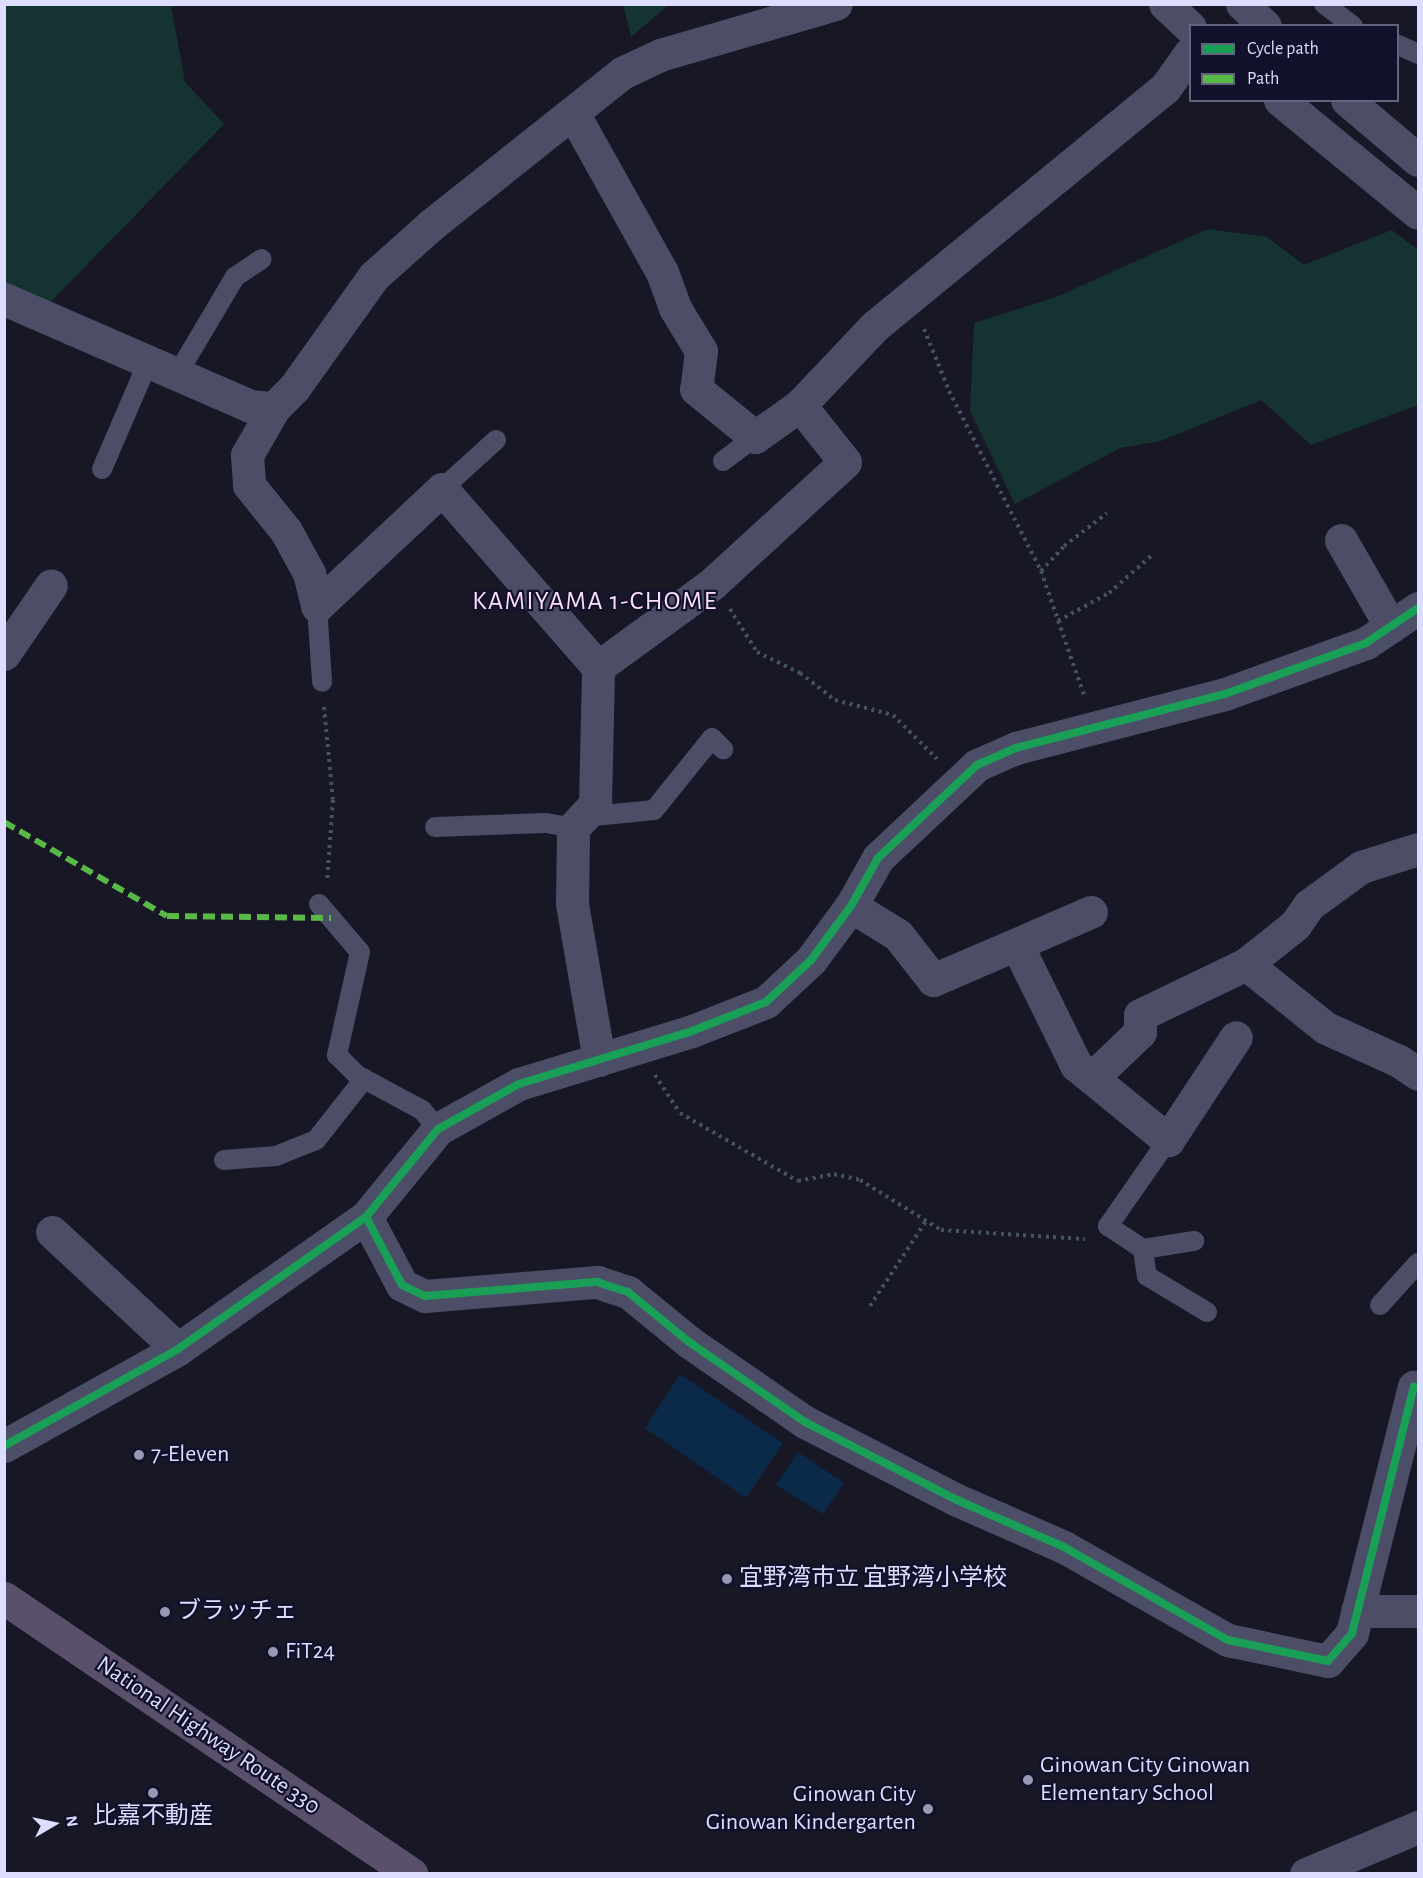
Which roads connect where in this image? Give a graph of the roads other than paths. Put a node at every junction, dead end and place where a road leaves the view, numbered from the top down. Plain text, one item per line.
1 (836, 4) edge
2 (1166, 4) edge
3 (1242, 4) edge
4 (1324, 4) edge
5 (1263, 24) edge
6 (1350, 24) edge
7 (1189, 25) edge
8 (1399, 45) edge
9 (1419, 54) edge
10 (1189, 56) edge
11 (1282, 102) edge
12 (1349, 102) edge
13 (573, 113) junction
14 (1419, 160) edge
15 (1419, 213) edge
16 (261, 259) dead end
17 (4, 299) edge
18 (163, 367) junction
19 (800, 405) junction
20 (274, 408) junction
21 (754, 437) junction
22 (496, 440) dead end
23 (723, 460) dead end
24 (102, 469) dead end
25 (442, 489) junction
26 (1341, 540) dead end
27 (51, 585) dead end
28 (316, 606) junction
29 (1419, 609) edge
30 (1391, 627) junction
31 (4, 654) edge
32 (598, 667) junction
33 (321, 682) road end
34 (723, 749) dead end
35 (579, 822) junction
36 (435, 827) dead end
37 (1419, 849) edge
38 (851, 906) junction
39 (325, 911) road end
40 (1091, 912) dead end
41 (1017, 945) junction
42 (1246, 964) junction
43 (1236, 1037) dead end
44 (598, 1060) junction
45 (1419, 1074) edge
46 (1092, 1078) junction
47 (364, 1079) junction
48 (438, 1129) junction
49 (1168, 1140) junction
50 (224, 1160) dead end
51 (366, 1218) junction
52 (52, 1232) dead end
53 (1194, 1241) dead end
54 (1143, 1249) junction
55 (1419, 1263) edge
56 (1380, 1305) dead end
57 (1207, 1312) dead end
58 (178, 1349) junction
59 (1414, 1387) dead end
60 (4, 1446) edge
61 (4, 1598) edge
62 (1357, 1611) junction
63 (1419, 1611) edge
64 (1419, 1827) edge
65 (411, 1874) edge
66 (1306, 1874) edge

1 - 13 street
2 - 7 street
3 - 5 street
4 - 6 lane
8 - 9 lane
10 - 19 street
11 - 15 street
12 - 14 street
13 - 20 street
13 - 21 street
16 - 18 lane
17 - 18 street
18 - 20 street
18 - 24 lane
19 - 21 street
19 - 32 street
20 - 28 street
21 - 23 lane
22 - 25 lane
25 - 28 street
25 - 32 street
26 - 30 street
27 - 31 street
28 - 33 lane
29 - 30 street
30 - 38 street
32 - 35 street
34 - 35 lane
35 - 36 lane
35 - 44 street
37 - 42 street
38 - 41 street
38 - 44 street
39 - 47 lane
40 - 41 street
41 - 46 street
42 - 45 street
42 - 46 street
43 - 49 street
44 - 48 street
46 - 49 street
47 - 48 lane
47 - 50 lane
48 - 51 street
49 - 54 lane
51 - 58 street
51 - 62 street
52 - 58 street
53 - 54 lane
54 - 57 lane
55 - 56 lane
58 - 60 street
59 - 62 street
61 - 65 highway, National Highway Route 330
62 - 63 street
64 - 66 street

